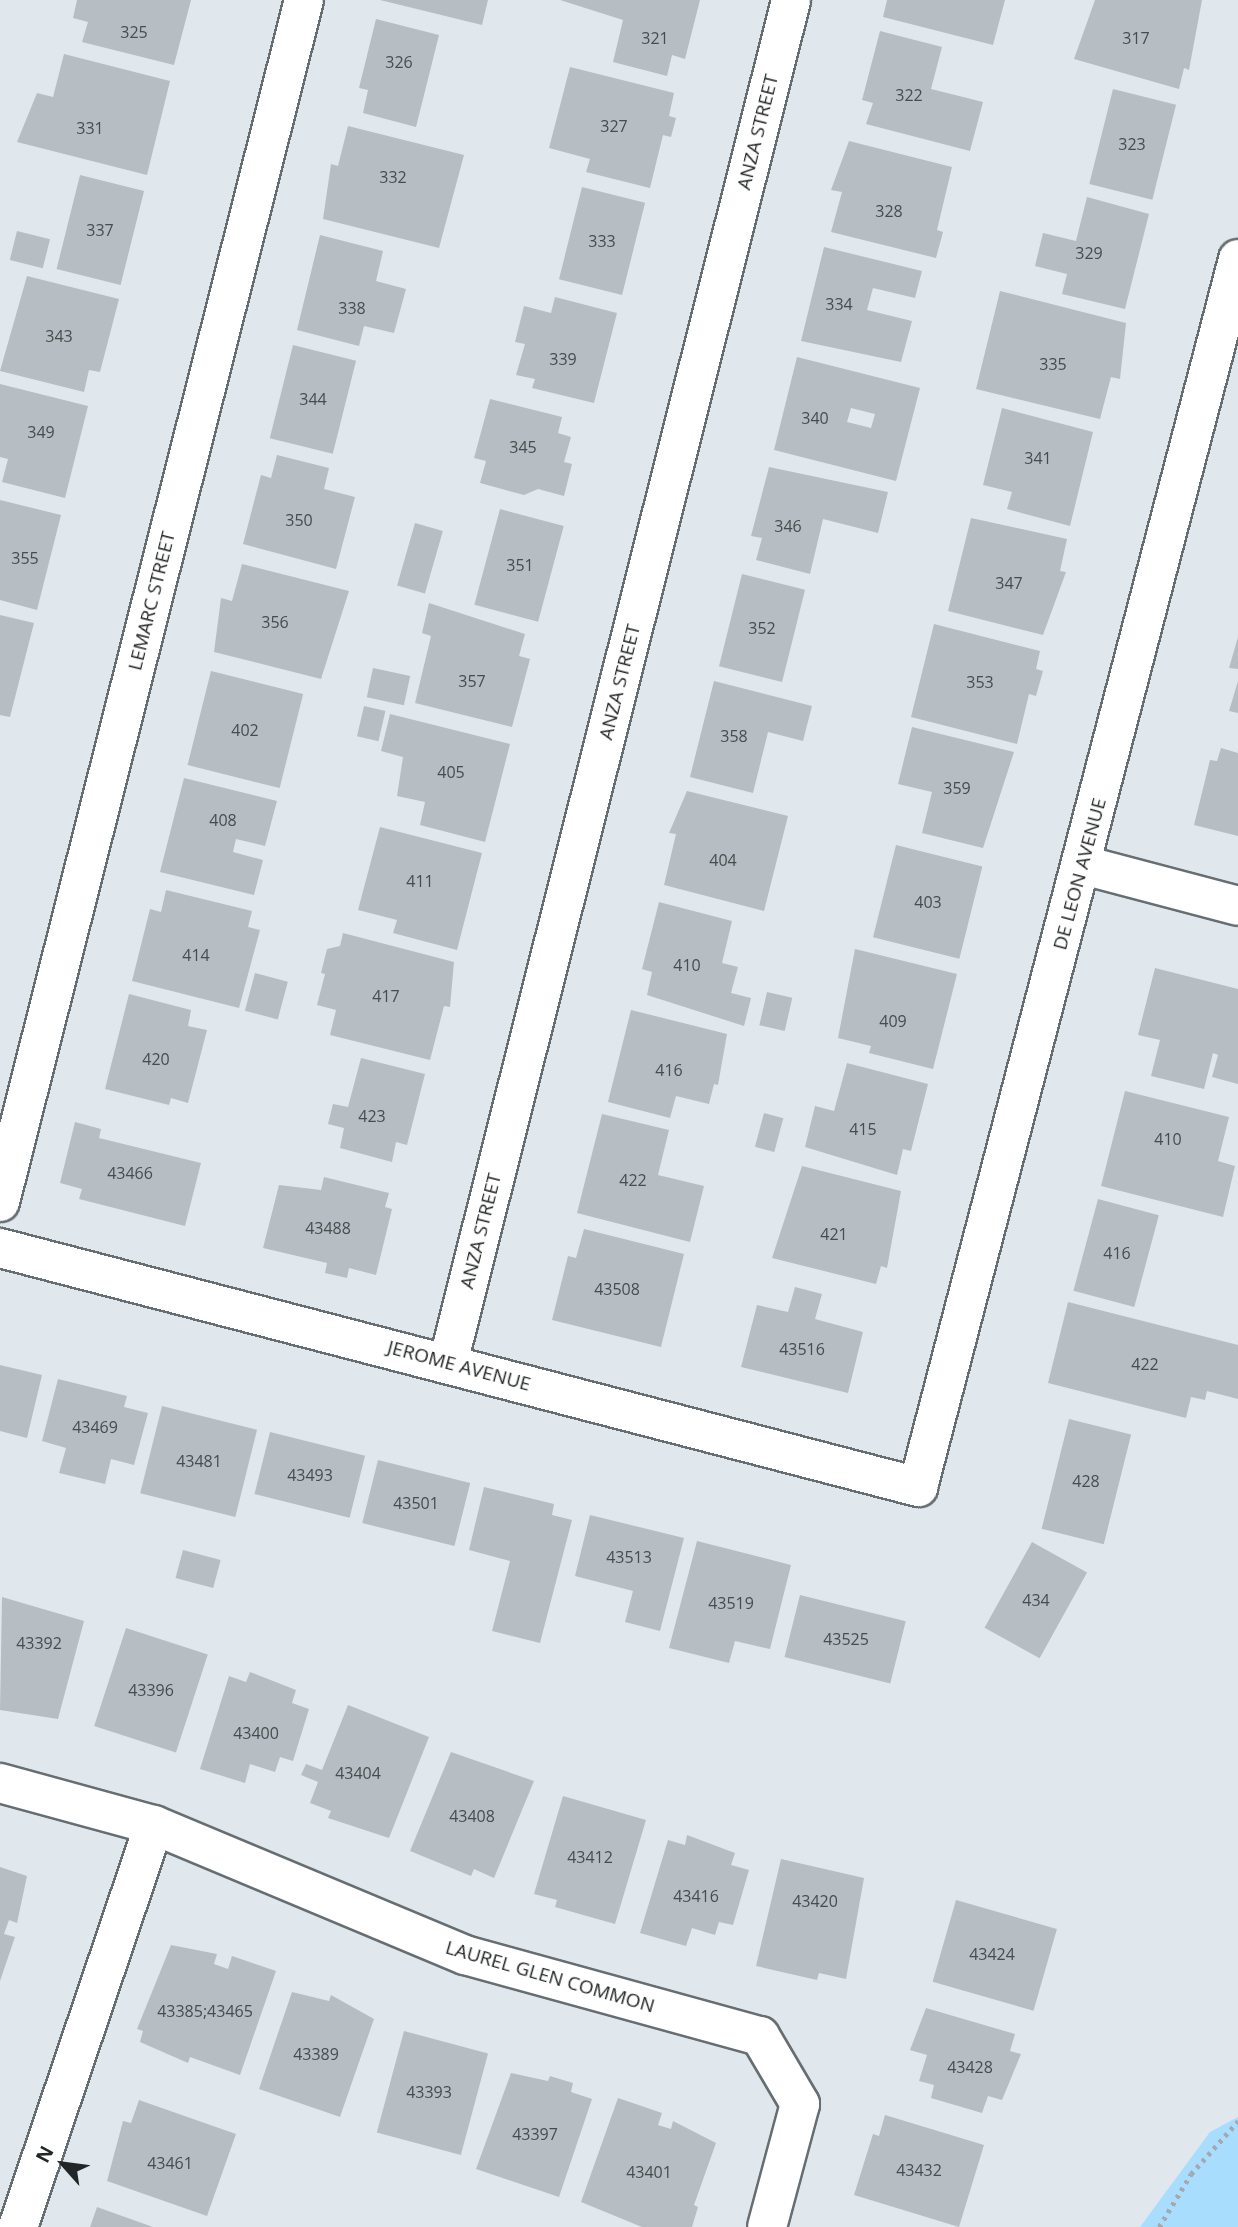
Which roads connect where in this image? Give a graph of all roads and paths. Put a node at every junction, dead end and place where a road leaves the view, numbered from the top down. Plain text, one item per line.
1 (304, 0) edge
2 (792, 0) edge
3 (1238, 259) edge
4 (1083, 864) junction
5 (1238, 906) edge
6 (0, 1202) edge
7 (0, 1248) edge
8 (448, 1363) junction
9 (918, 1487) joint
10 (0, 1783) edge
11 (155, 1825) junction
12 (1238, 2121) edge
13 (18, 2227) edge
14 (767, 2227) edge
15 (1159, 2227) edge

1 - 6 street, LEMARC STREET
2 - 8 street, ANZA STREET
3 - 4 street, DE LEON AVENUE
4 - 5 street
4 - 9 street, DE LEON AVENUE
7 - 8 street, JEROME AVENUE
8 - 9 street, JEROME AVENUE
10 - 11 street, LAUREL GLEN COMMON
11 - 13 street
11 - 14 street, LAUREL GLEN COMMON
12 - 15 path

